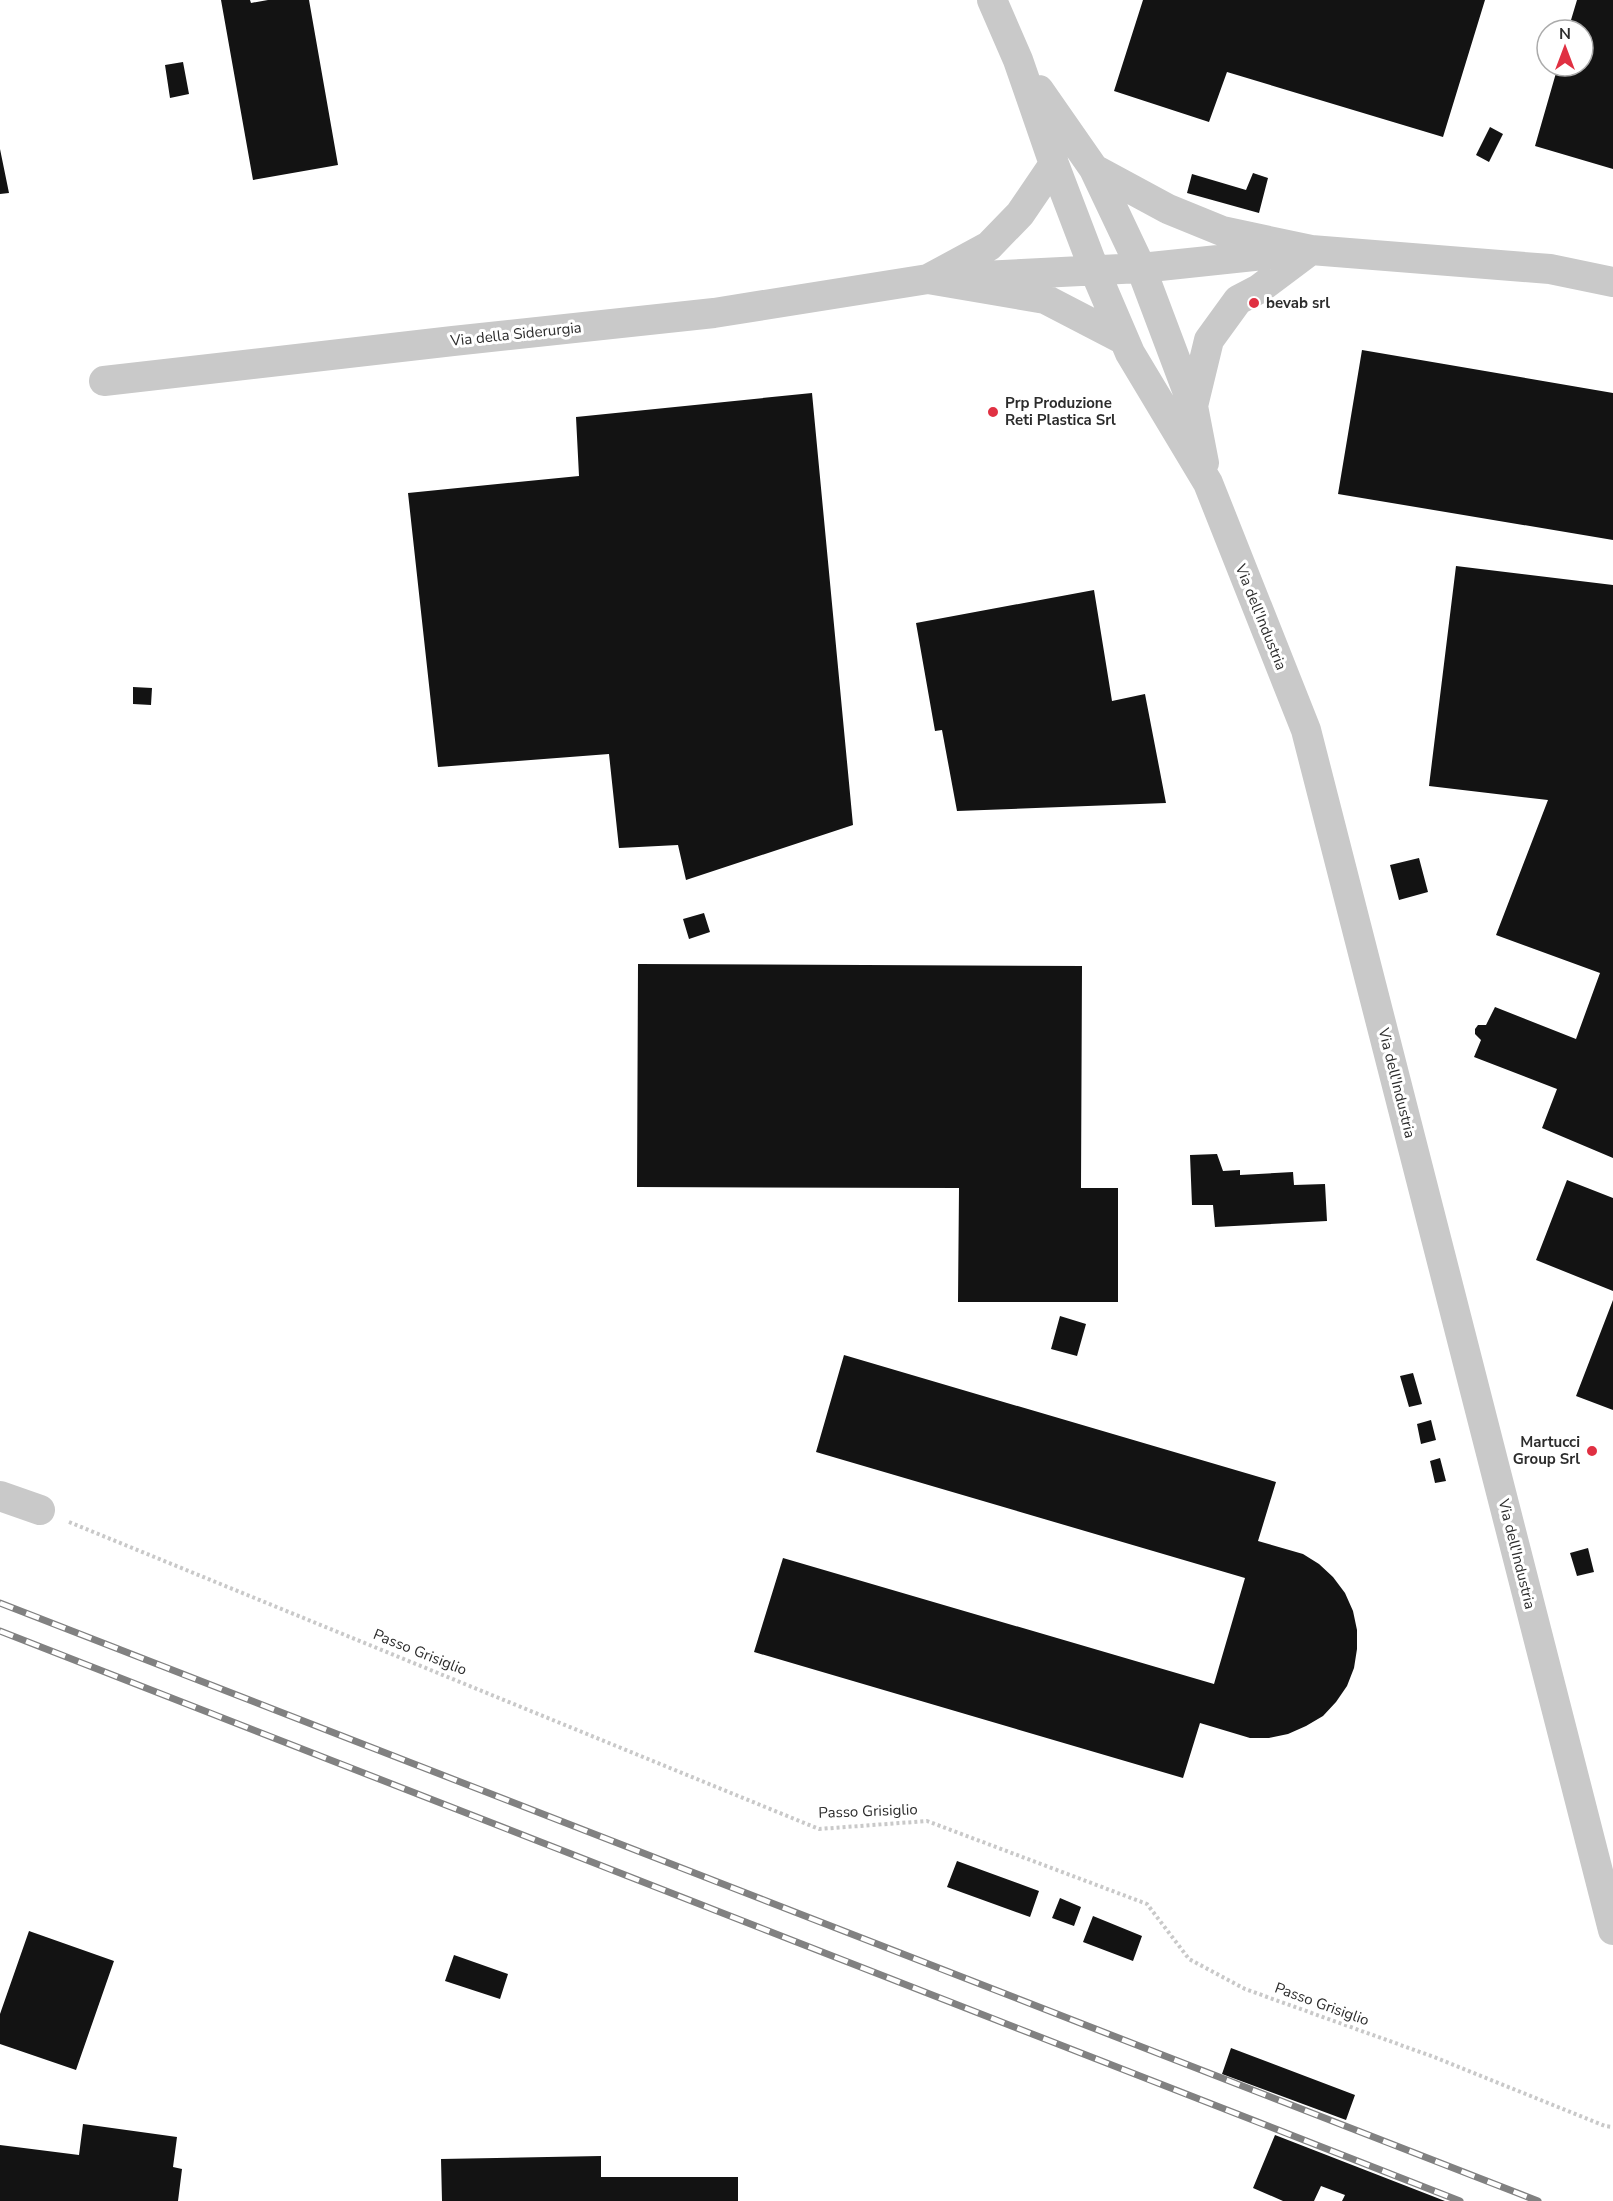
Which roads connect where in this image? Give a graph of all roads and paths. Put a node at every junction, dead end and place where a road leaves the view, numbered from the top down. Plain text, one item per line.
1 (992, 0) edge
2 (1018, 60) junction
3 (1054, 164) junction
4 (1094, 169) junction
5 (1311, 250) junction
6 (1141, 268) junction
7 (1094, 270) junction
8 (927, 279) junction
9 (1613, 282) edge
10 (1124, 340) junction
11 (104, 381) dead end
12 (1193, 406) junction
13 (1208, 483) junction
14 (0, 1496) edge
15 (40, 1510) joint
16 (1613, 1930) edge
17 (1613, 2127) edge

1 - 2 street
2 - 3 street
2 - 4 street
3 - 7 street
3 - 8 street, Via della Siderurgia
4 - 5 street
4 - 6 street
5 - 6 street
5 - 9 street
5 - 12 street
6 - 7 street
6 - 12 street
7 - 8 street
7 - 10 street, Via dell'Industria
8 - 10 street, Via della Siderurgia
8 - 11 street, Via della Siderurgia
10 - 13 street, Via dell'Industria
12 - 13 street
13 - 16 street, Via dell'Industria
14 - 15 street
15 - 17 path, Passo Grisiglio

